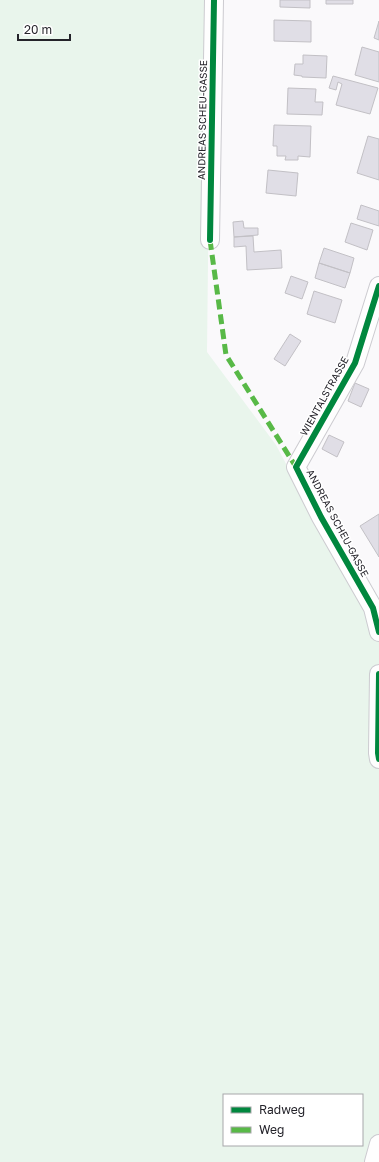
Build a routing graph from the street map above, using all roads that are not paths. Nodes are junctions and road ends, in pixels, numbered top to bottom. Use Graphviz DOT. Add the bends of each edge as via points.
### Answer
graph roads {
  1 [pos="214,0"];
  2 [pos="210,240"];
  3 [pos="379,286"];
  4 [pos="296,467"];
  5 [pos="379,632"];
  6 [pos="379,674"];
  7 [pos="379,759"];
  8 [pos="379,1144"];
  9 [pos="374,1162"];
  1 -- 2 [label="street, ANDREAS SCHEU-GASSE"];
  3 -- 4 [label="street, WIENTALSTRASSE" via="355,363"];
  4 -- 5 [label="street, ANDREAS SCHEU-GASSE" via="321,517 373,608"];
  6 -- 7 [label="street"];
  8 -- 9 [label="street"];
}
